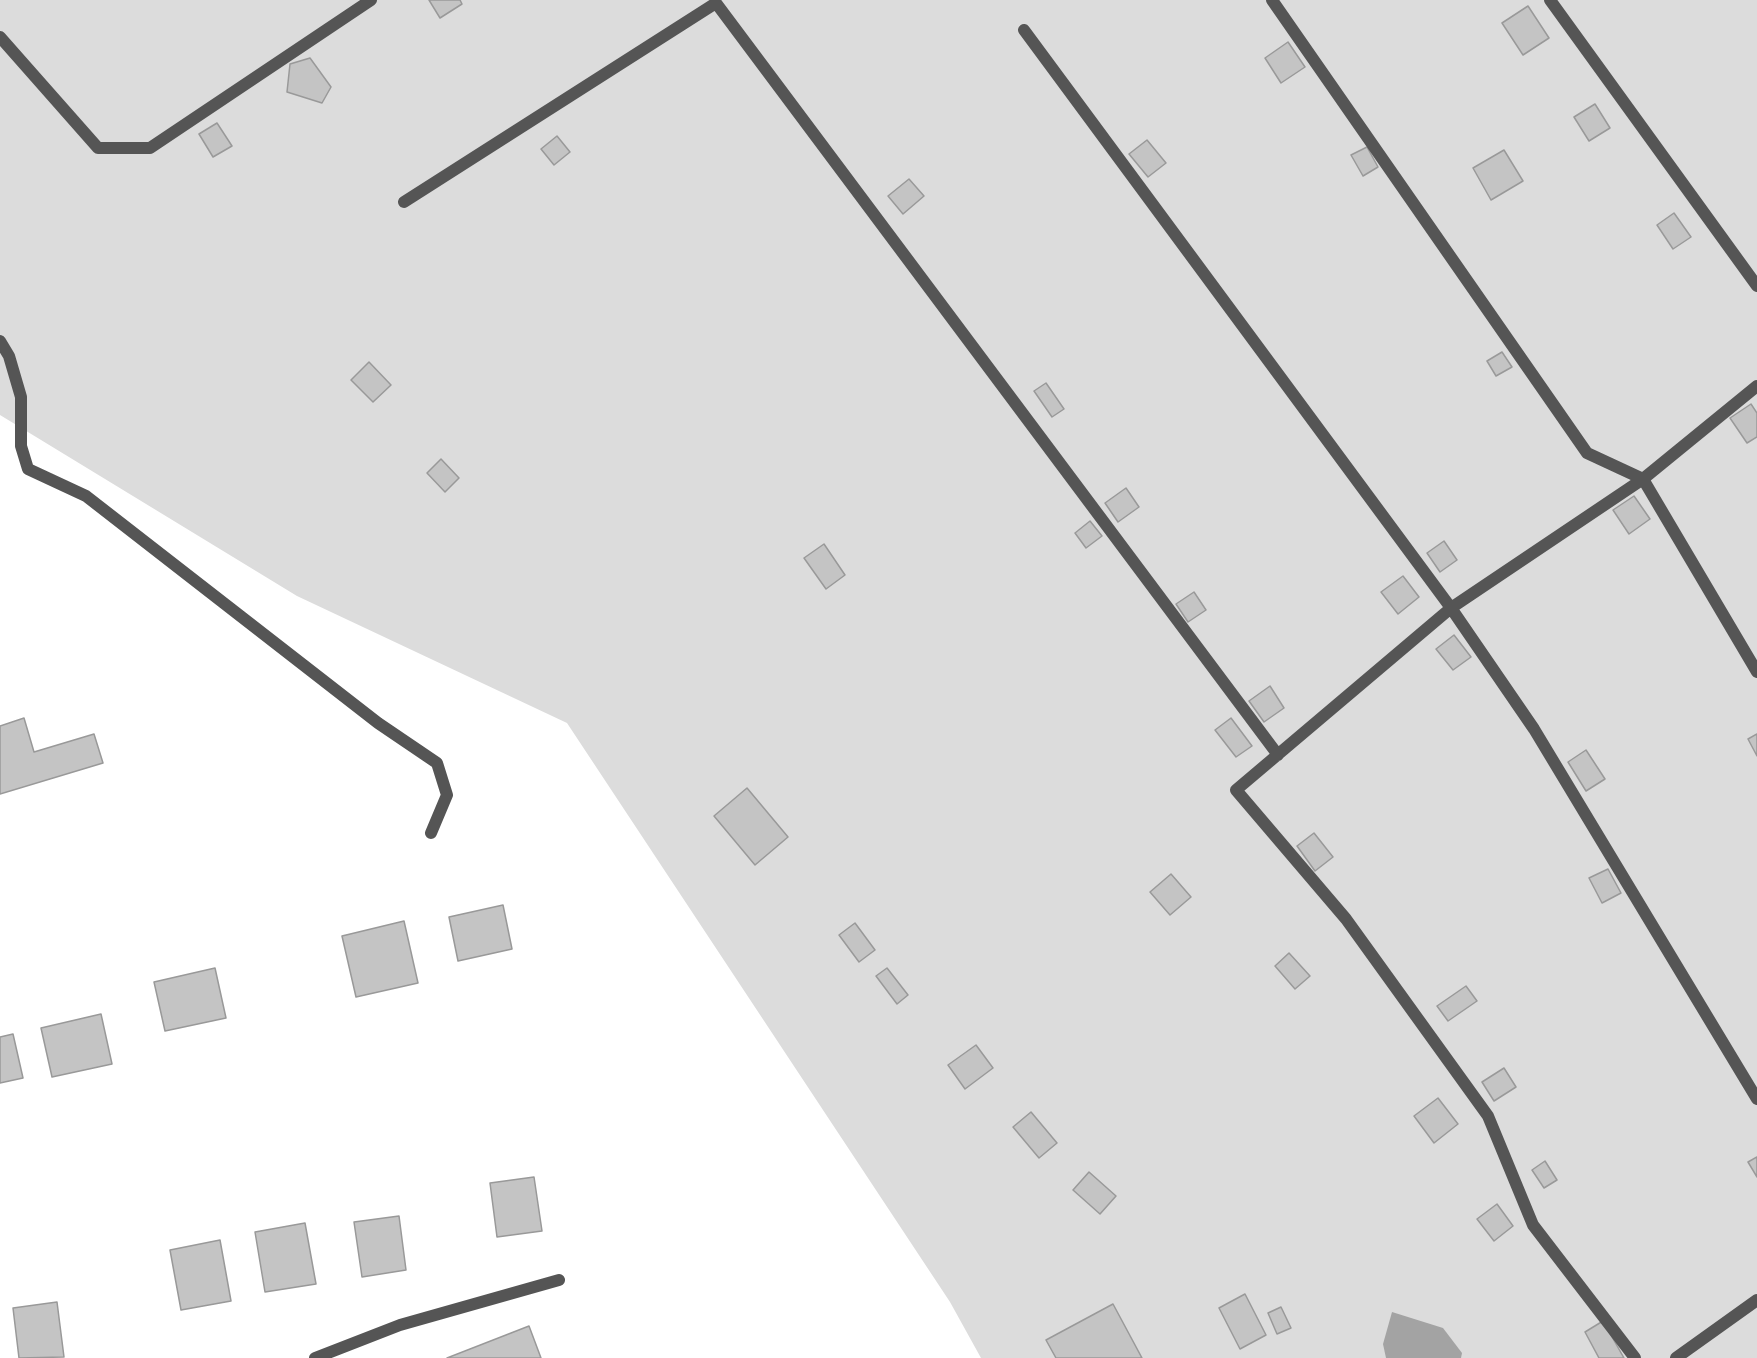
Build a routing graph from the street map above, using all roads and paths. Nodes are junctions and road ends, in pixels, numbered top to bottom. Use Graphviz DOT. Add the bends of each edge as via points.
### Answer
graph roads {
  1 [pos="371,0"];
  2 [pos="1272,0"];
  3 [pos="1550,0"];
  4 [pos="1024,30"];
  5 [pos="0,37"];
  6 [pos="404,202"];
  7 [pos="1757,286"];
  8 [pos="0,341"];
  9 [pos="1757,386"];
  10 [pos="1643,479"];
  11 [pos="1450,608"];
  12 [pos="1757,672"];
  13 [pos="1278,755"];
  14 [pos="431,832"];
  15 [pos="1757,1099"];
  16 [pos="559,1280"];
  17 [pos="1757,1300"];
  18 [pos="315,1358"];
  19 [pos="1635,1358"];
  20 [pos="1676,1358"];
  1 -- 5 [label="lane" via="150,148 98,148"];
  2 -- 10 [label="lane" via="1587,453"];
  3 -- 7 [label="lane"];
  4 -- 11 [label="lane"];
  6 -- 13 [label="lane" via="716,3"];
  8 -- 14 [label="lane" via="21,397 21,446 28,469 86,496 378,723 437,763 447,795"];
  9 -- 10 [label="lane"];
  10 -- 11 [label="lane"];
  10 -- 12 [label="lane"];
  11 -- 13 [label="lane"];
  11 -- 15 [label="lane" via="1534,729"];
  13 -- 19 [label="lane" via="1236,790 1346,919 1488,1116 1533,1225"];
  16 -- 18 [label="lane" via="399,1326"];
  17 -- 20 [label="lane"];
}
